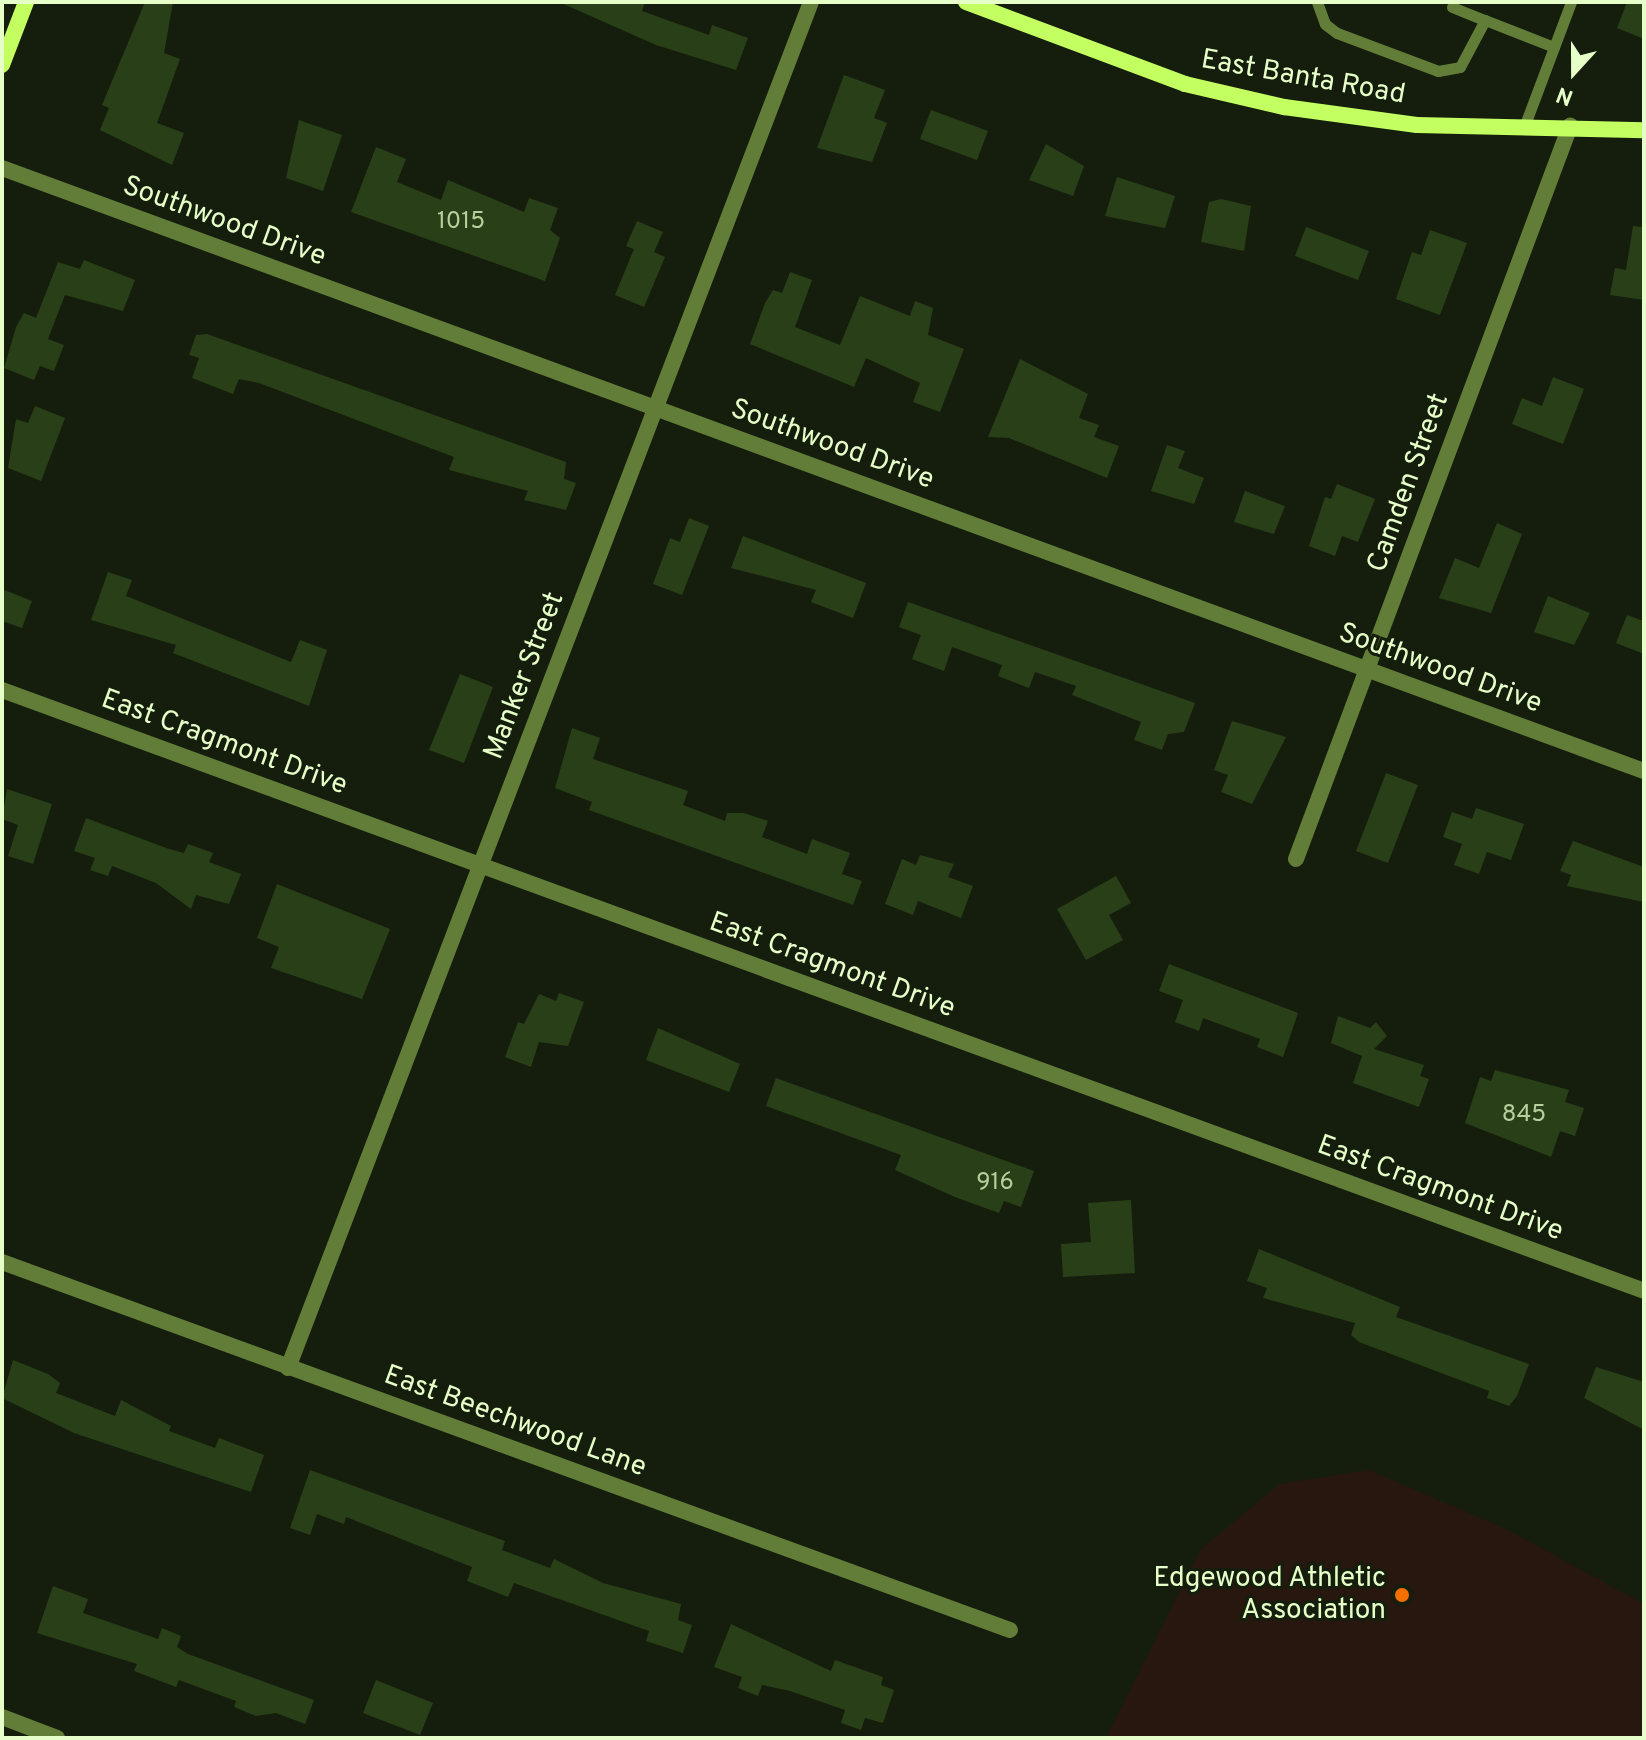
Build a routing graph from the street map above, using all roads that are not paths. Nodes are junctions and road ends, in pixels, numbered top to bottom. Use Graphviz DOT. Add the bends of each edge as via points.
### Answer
graph roads {
  1 [pos="26,2"];
  2 [pos="811,2"];
  3 [pos="966,2"];
  4 [pos="1317,2"];
  5 [pos="1438,2"];
  6 [pos="1571,2"];
  7 [pos="1452,5"];
  8 [pos="1485,20"];
  9 [pos="1554,47"];
  10 [pos="2,65"];
  11 [pos="1570,126"];
  12 [pos="1524,127"];
  13 [pos="1644,130"];
  14 [pos="2,168"];
  15 [pos="656,408"];
  16 [pos="1368,670"];
  17 [pos="2,690"];
  18 [pos="1644,771"];
  19 [pos="1296,859"];
  20 [pos="481,864"];
  21 [pos="2,1262"];
  22 [pos="1644,1291"];
  23 [pos="288,1368"];
  24 [pos="1010,1630"];
  25 [pos="2,1717"];
  26 [pos="57,1738"];
  1 -- 10 [label="street"];
  2 -- 15 [label="street, Manker Street"];
  3 -- 12 [label="street, East Banta Road" via="1229,95 1372,121"];
  4 -- 8 [label="lane" via="1325,24 1337,33 1438,71 1460,67"];
  5 -- 7 [label="lane"];
  6 -- 9 [label="lane"];
  7 -- 8 [label="lane"];
  8 -- 9 [label="lane"];
  9 -- 12 [label="lane"];
  11 -- 12 [label="street, East Banta Road"];
  11 -- 13 [label="street, East Banta Road"];
  11 -- 16 [label="street, Camden Street"];
  14 -- 15 [label="street, Southwood Drive"];
  15 -- 16 [label="street, Southwood Drive"];
  15 -- 20 [label="street, Manker Street"];
  16 -- 18 [label="street, Southwood Drive"];
  16 -- 19 [label="street, Camden Street"];
  17 -- 20 [label="street, East Cragmont Drive"];
  20 -- 22 [label="street, East Cragmont Drive"];
  20 -- 23 [label="street, Manker Street"];
  21 -- 23 [label="street, East Beechwood Lane"];
  23 -- 24 [label="street, East Beechwood Lane"];
  25 -- 26 [label="street"];
}
